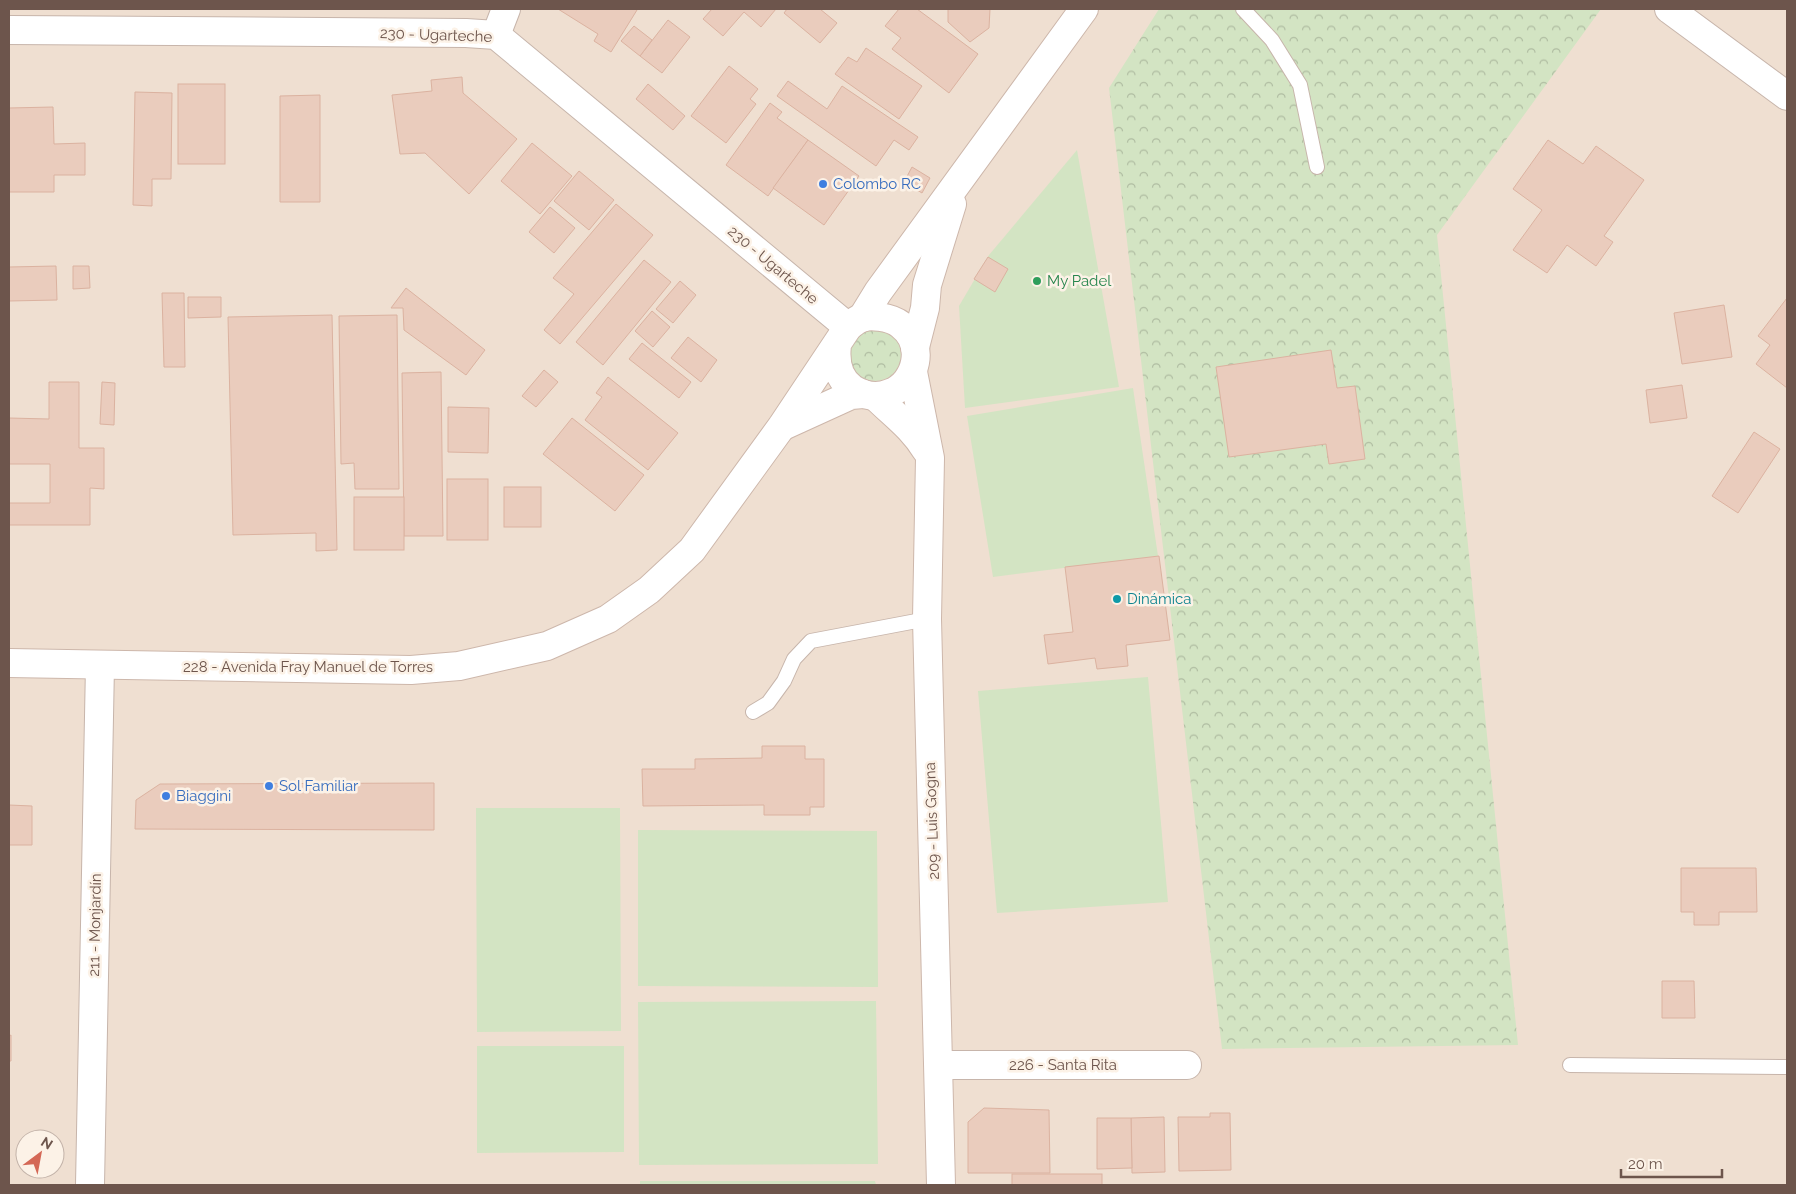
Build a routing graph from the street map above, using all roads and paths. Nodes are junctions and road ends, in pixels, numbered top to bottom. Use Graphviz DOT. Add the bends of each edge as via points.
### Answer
graph roads {
  1 [pos="506,9"];
  2 [pos="1243,9"];
  3 [pos="1669,9"];
  4 [pos="1075,12"];
  5 [pos="9,30"];
  6 [pos="496,35"];
  7 [pos="1787,96"];
  8 [pos="1317,166"];
  9 [pos="959,182"];
  10 [pos="849,330"];
  11 [pos="914,360"];
  12 [pos="869,395"];
  13 [pos="782,426"];
  14 [pos="930,458"];
  15 [pos="927,619"];
  16 [pos="9,662"];
  17 [pos="100,665"];
  18 [pos="753,712"];
  19 [pos="1570,1064"];
  20 [pos="939,1065"];
  21 [pos="1187,1065"];
  22 [pos="1787,1067"];
  23 [pos="90,1185"];
  24 [pos="941,1185"];
  1 -- 6 [label="street"];
  2 -- 8 [label="lane" via="1272,40 1300,86"];
  3 -- 7 [label="street"];
  4 -- 9 [label="street, 228 - Avenida Fray Manuel de Torres"];
  5 -- 6 [label="street, 230 - Ugarteche"];
  6 -- 10 [label="street, 230 - Ugarteche"];
  9 -- 10 [label="street, 228 - Avenida Fray Manuel de Torres"];
  9 -- 11 [label="street, 228 - Avenida Fray Manuel de Torres" via="927,285"];
  10 -- 11 [label="street" via="882,318 889,319 910,335"];
  10 -- 12 [label="street" via="836,357 838,369 852,389"];
  10 -- 13 [label="street, 228 - Avenida Fray Manuel de Torres"];
  11 -- 12 [label="street" via="907,382 898,390 887,395"];
  11 -- 14 [label="street, 209 - Luis Gogna"];
  12 -- 13 [label="street, 228 - Avenida Fray Manuel de Torres" via="851,395"];
  12 -- 14 [label="street" via="909,426"];
  13 -- 17 [label="street, 228 - Avenida Fray Manuel de Torres" via="685,557 649,590 608,618 547,646 459,666 411,670"];
  14 -- 15 [label="street, 209 - Luis Gogna"];
  15 -- 18 [label="lane" via="811,641 794,659 784,681 768,703"];
  15 -- 20 [label="street, 209 - Luis Gogna"];
  16 -- 17 [label="street, 228 - Avenida Fray Manuel de Torres"];
  17 -- 23 [label="street, 211 - Monjardín"];
  19 -- 22 [label="lane"];
  20 -- 21 [label="street, 226 - Santa Rita"];
  20 -- 24 [label="street, 209 - Luis Gogna"];
}
